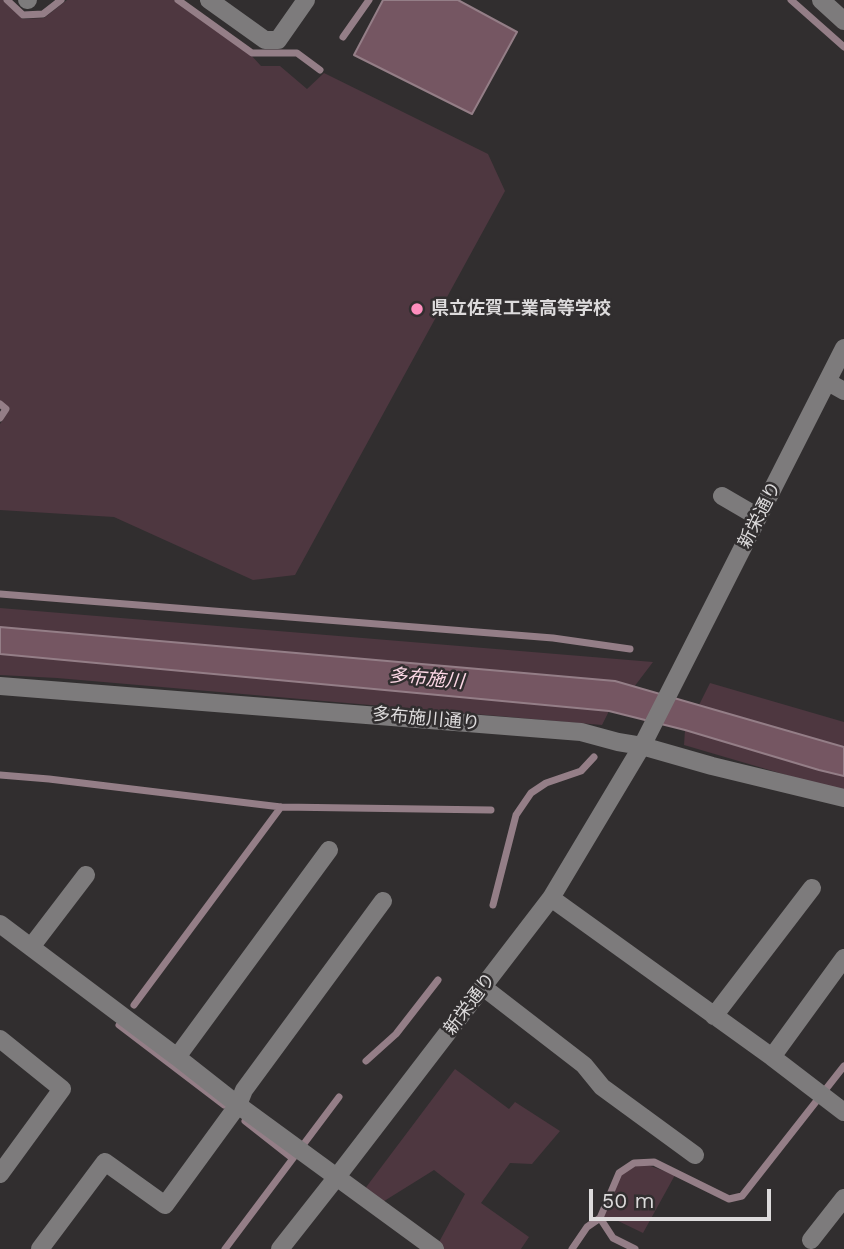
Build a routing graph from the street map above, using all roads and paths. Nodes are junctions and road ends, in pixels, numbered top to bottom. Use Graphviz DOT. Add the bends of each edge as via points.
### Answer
graph roads {
  1 [pos="209,0"];
  2 [pos="306,0"];
  3 [pos="821,0"];
  4 [pos="844,21"];
  5 [pos="844,348"];
  6 [pos="828,382"];
  7 [pos="844,391"];
  8 [pos="722,496"];
  9 [pos="758,517"];
  10 [pos="0,686"];
  11 [pos="642,746"];
  12 [pos="844,798"];
  13 [pos="329,850"];
  14 [pos="86,875"];
  15 [pos="812,888"];
  16 [pos="551,898"];
  17 [pos="383,901"];
  18 [pos="0,924"];
  19 [pos="31,947"];
  20 [pos="844,958"];
  21 [pos="483,987"];
  22 [pos="714,1016"];
  23 [pos="0,1039"];
  24 [pos="177,1057"];
  25 [pos="772,1057"];
  26 [pos="238,1105"];
  27 [pos="844,1112"];
  28 [pos="695,1155"];
  29 [pos="0,1174"];
  30 [pos="336,1178"];
  31 [pos="844,1198"];
  32 [pos="811,1240"];
  33 [pos="40,1249"];
  34 [pos="280,1249"];
  35 [pos="435,1249"];
  1 -- 2 [label="street" via="265,40 278,40"];
  3 -- 4 [label="street"];
  5 -- 6 [label="street, 新栄通り"];
  6 -- 7 [label="street"];
  6 -- 9 [label="street, 新栄通り"];
  8 -- 9 [label="street"];
  9 -- 11 [label="street, 新栄通り"];
  10 -- 11 [label="street, 多布施川通り" via="581,732"];
  11 -- 12 [label="street, 多布施川通り"];
  11 -- 16 [label="street, 新栄通り"];
  13 -- 24 [label="street"];
  14 -- 19 [label="street"];
  15 -- 22 [label="street"];
  16 -- 21 [label="street, 新栄通り"];
  16 -- 22 [label="street"];
  17 -- 26 [label="street" via="244,1090"];
  18 -- 19 [label="street"];
  19 -- 24 [label="street"];
  20 -- 25 [label="street"];
  21 -- 28 [label="street" via="584,1065 602,1087"];
  21 -- 30 [label="street, 新栄通り"];
  22 -- 25 [label="street"];
  23 -- 29 [label="street" via="62,1089"];
  24 -- 26 [label="street"];
  25 -- 27 [label="street"];
  26 -- 30 [label="street"];
  26 -- 33 [label="street" via="165,1205 105,1162"];
  30 -- 34 [label="street, 新栄通り"];
  30 -- 35 [label="street"];
  31 -- 32 [label="street"];
}
